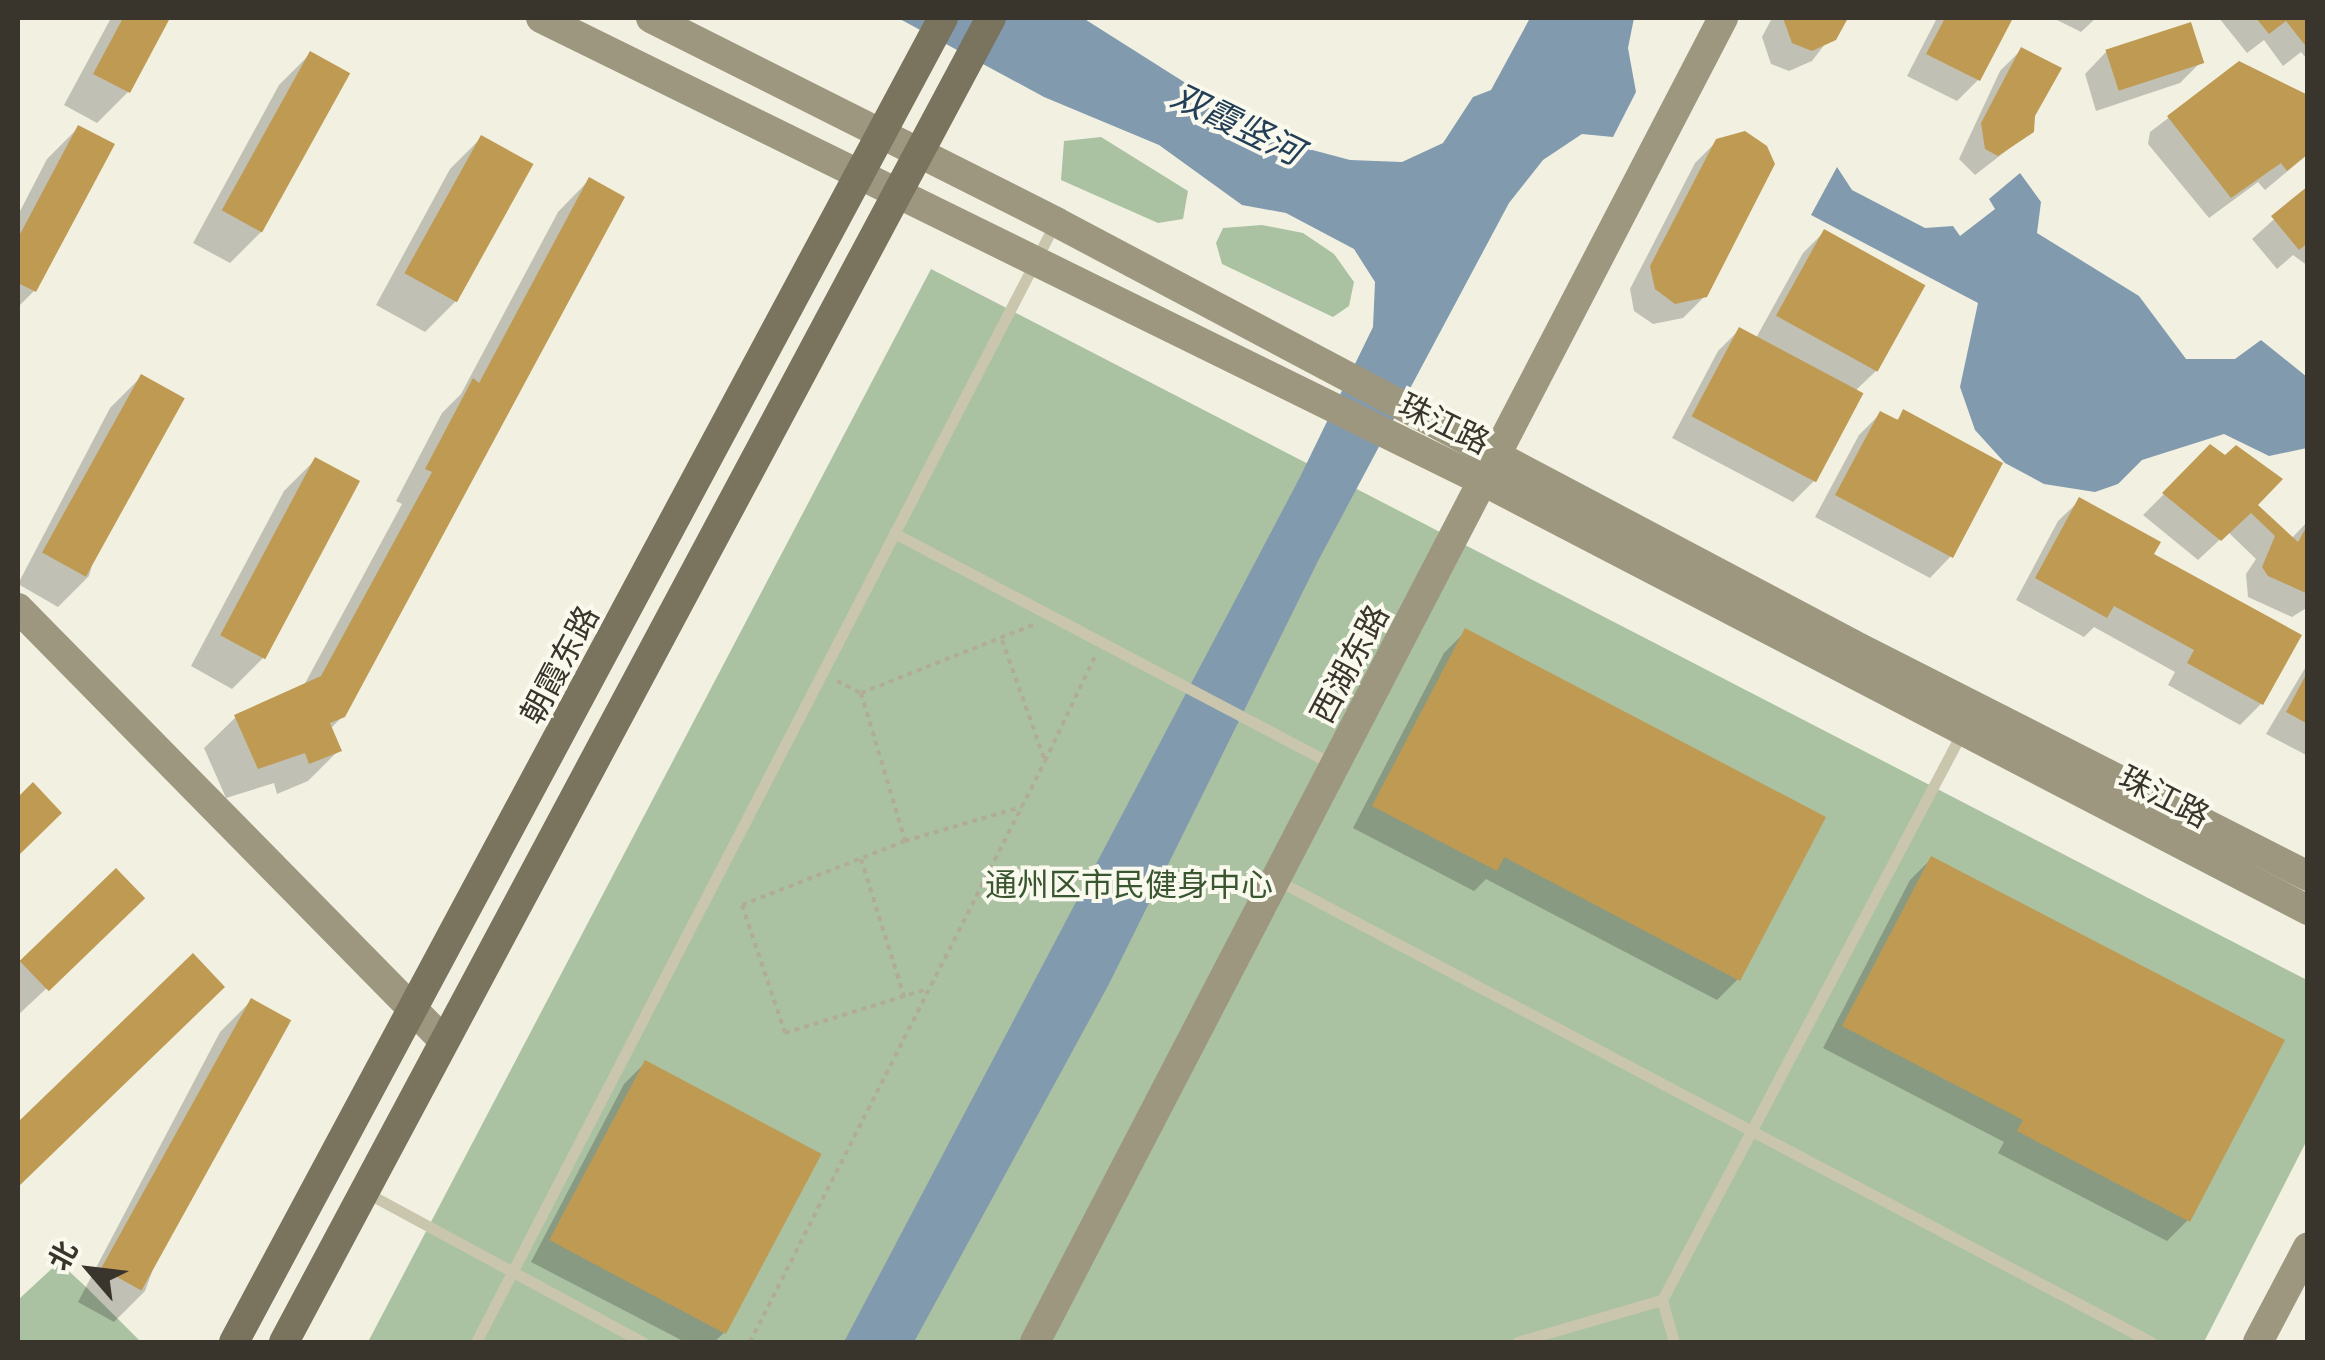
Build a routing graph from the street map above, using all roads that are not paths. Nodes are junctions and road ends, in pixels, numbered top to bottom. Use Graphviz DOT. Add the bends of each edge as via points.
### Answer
graph roads {
  1 [pos="541,18"];
  2 [pos="651,18"];
  3 [pos="943,18"];
  4 [pos="991,18"];
  5 [pos="1724,18"];
  6 [pos="880,136"];
  7 [pos="918,154"];
  8 [pos="861,180"];
  9 [pos="896,197"];
  10 [pos="1056,222"];
  11 [pos="1492,470"];
  12 [pos="894,533"];
  13 [pos="18,608"];
  14 [pos="1962,732"];
  15 [pos="1336,766"];
  16 [pos="2308,876"];
  17 [pos="1277,880"];
  18 [pos="2308,910"];
  19 [pos="413,1011"];
  20 [pos="442,1039"];
  21 [pos="1750,1129"];
  22 [pos="363,1191"];
  23 [pos="2308,1247"];
  24 [pos="513,1272"];
  25 [pos="1662,1300"];
  26 [pos="234,1342"];
  27 [pos="284,1342"];
  28 [pos="476,1342"];
  29 [pos="643,1342"];
  30 [pos="1035,1342"];
  31 [pos="1516,1342"];
  32 [pos="1674,1342"];
  33 [pos="2151,1342"];
  34 [pos="2258,1342"];
  1 -- 8 [label="street, 珠江路"];
  2 -- 6 [label="street, 珠江路"];
  3 -- 6 [label="main road, 朝霞东路"];
  4 -- 7 [label="main road"];
  5 -- 11 [label="street, 西湖东路"];
  6 -- 7 [label="street, 珠江路"];
  6 -- 8 [label="main road, 朝霞东路"];
  7 -- 9 [label="main road"];
  7 -- 10 [label="street, 珠江路"];
  8 -- 9 [label="street, 珠江路"];
  8 -- 19 [label="main road, 朝霞东路"];
  9 -- 11 [label="street, 珠江路" via="1400,442"];
  9 -- 20 [label="main road"];
  10 -- 11 [label="street, 珠江路" via="1412,412"];
  10 -- 12 [label="lane"];
  11 -- 14 [label="street, 珠江路"];
  11 -- 15 [label="street, 西湖东路"];
  11 -- 16 [label="street, 珠江路"];
  12 -- 15 [label="lane"];
  12 -- 24 [label="lane"];
  13 -- 19 [label="street"];
  14 -- 18 [label="street, 珠江路"];
  14 -- 21 [label="lane"];
  15 -- 17 [label="street, 西湖东路"];
  17 -- 21 [label="lane"];
  17 -- 30 [label="street, 西湖东路"];
  19 -- 20 [label="street"];
  19 -- 26 [label="main road, 朝霞东路"];
  20 -- 22 [label="main road"];
  21 -- 25 [label="lane"];
  21 -- 33 [label="lane"];
  22 -- 24 [label="lane"];
  22 -- 27 [label="main road"];
  23 -- 34 [label="street"];
  24 -- 28 [label="lane"];
  24 -- 29 [label="lane"];
  25 -- 31 [label="lane"];
  25 -- 32 [label="lane"];
}
